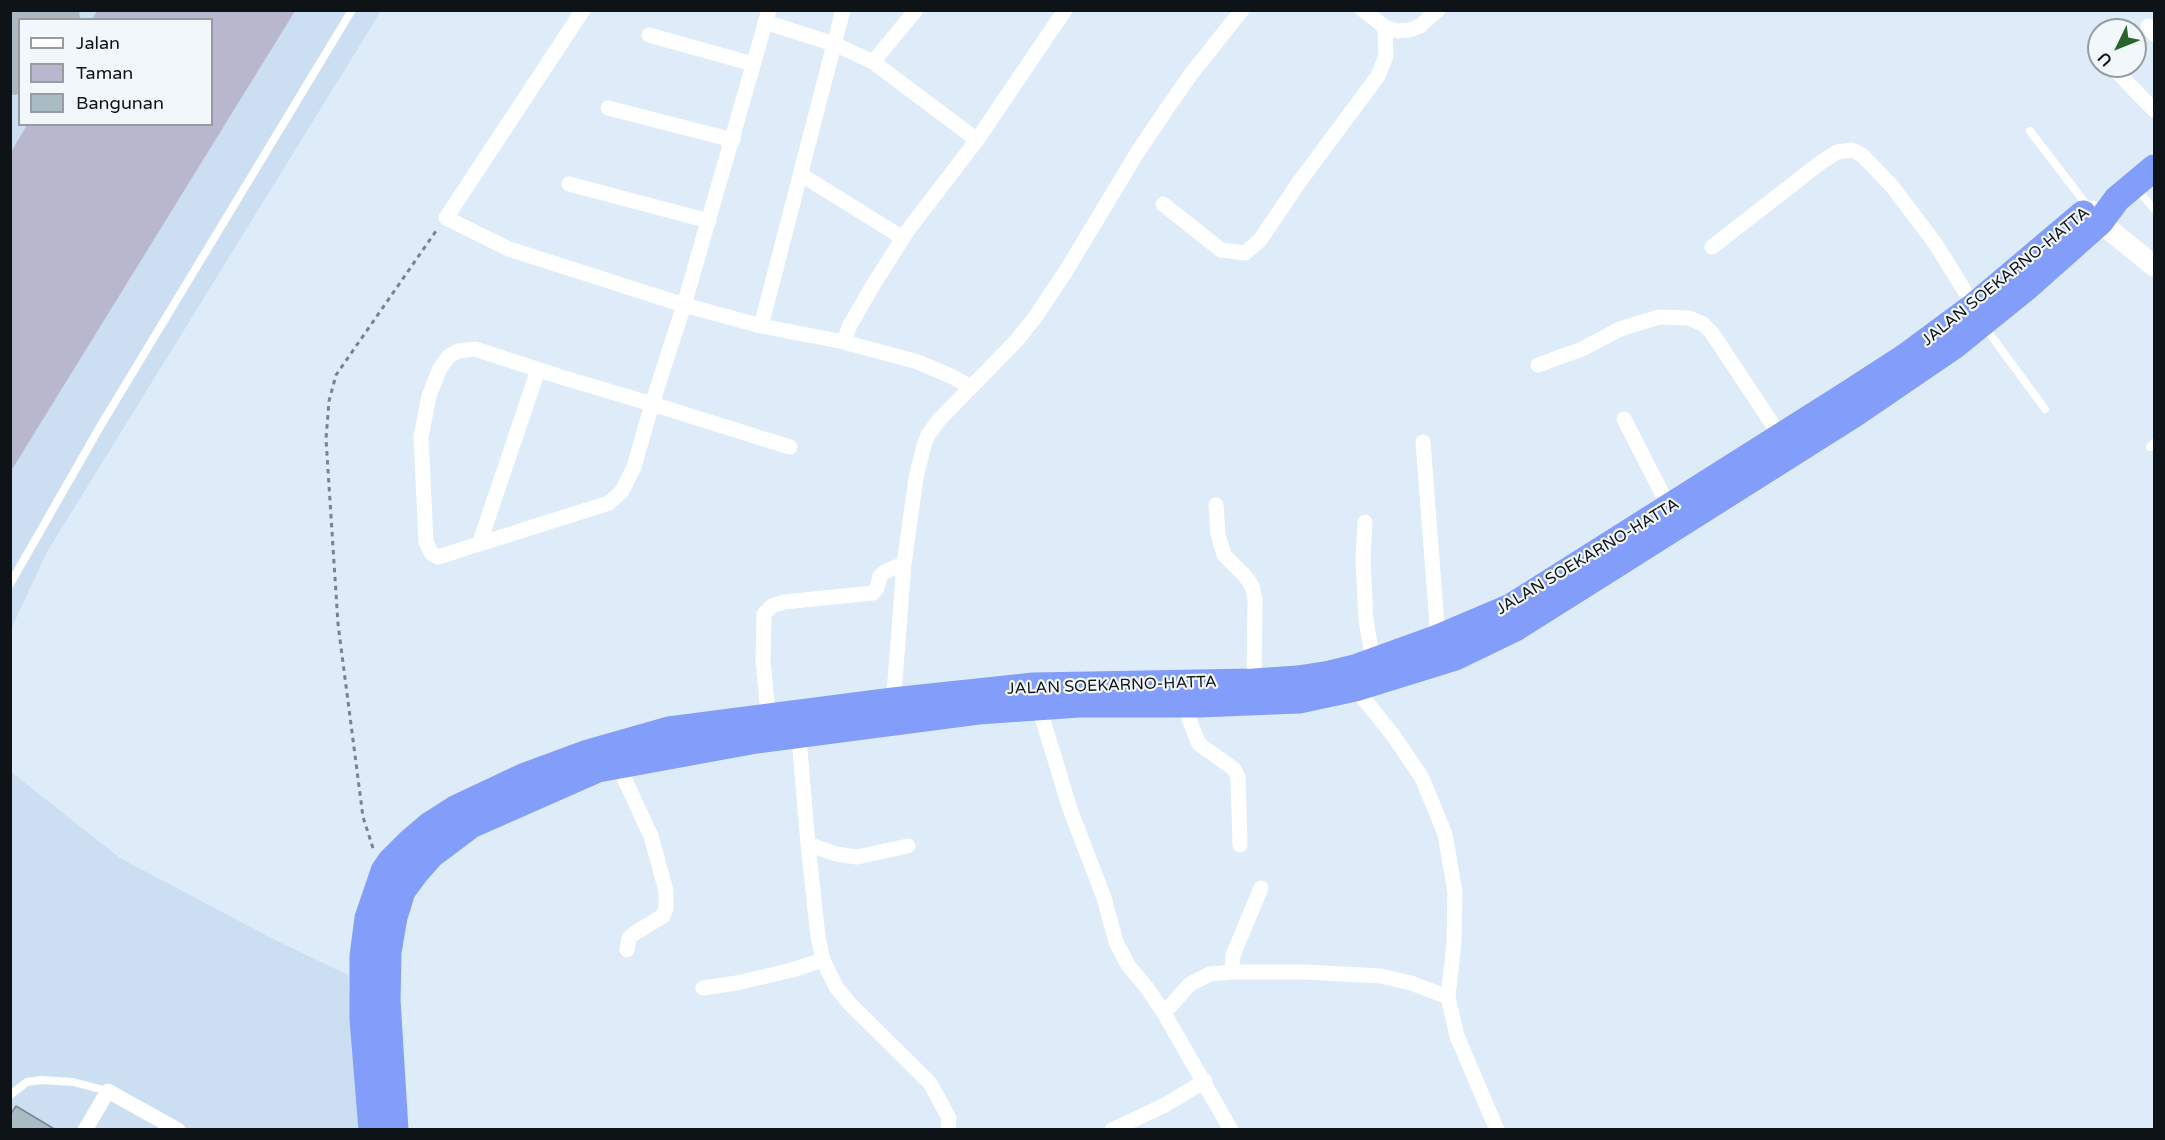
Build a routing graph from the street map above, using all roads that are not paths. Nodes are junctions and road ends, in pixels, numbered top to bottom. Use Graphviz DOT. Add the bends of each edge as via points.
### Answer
graph roads {
  1 [pos="352,10"];
  2 [pos="583,10"];
  3 [pos="843,10"];
  4 [pos="916,10"];
  5 [pos="1065,10"];
  6 [pos="1242,10"];
  7 [pos="1363,10"];
  8 [pos="1438,10"];
  9 [pos="767,16"];
  10 [pos="1385,27"];
  11 [pos="649,35"];
  12 [pos="834,44"];
  13 [pos="873,62"];
  14 [pos="753,64"];
  15 [pos="2123,78"];
  16 [pos="608,108"];
  17 [pos="2154,110"];
  18 [pos="2030,131"];
  19 [pos="733,140"];
  20 [pos="977,140"];
  21 [pos="2154,168"];
  22 [pos="801,174"];
  23 [pos="569,184"];
  24 [pos="2125,192"];
  25 [pos="1163,204"];
  26 [pos="2154,209"];
  27 [pos="2095,215"];
  28 [pos="709,222"];
  29 [pos="903,238"];
  30 [pos="1712,247"];
  31 [pos="2154,266"];
  32 [pos="684,305"];
  33 [pos="1978,315"];
  34 [pos="761,326"];
  35 [pos="844,342"];
  36 [pos="1538,365"];
  37 [pos="538,370"];
  38 [pos="971,387"];
  39 [pos="652,404"];
  40 [pos="1849,405"];
  41 [pos="2045,409"];
  42 [pos="1624,419"];
  43 [pos="1780,437"];
  44 [pos="1423,442"];
  45 [pos="790,447"];
  46 [pos="1216,505"];
  47 [pos="1670,507"];
  48 [pos="1365,522"];
  49 [pos="480,543"];
  50 [pos="904,564"];
  51 [pos="10,584"];
  52 [pos="1438,638"];
  53 [pos="1373,661"];
  54 [pos="1254,682"];
  55 [pos="1355,688"];
  56 [pos="1189,704"];
  57 [pos="1040,707"];
  58 [pos="892,711"];
  59 [pos="798,724"];
  60 [pos="769,728"];
  61 [pos="618,765"];
  62 [pos="808,844"];
  63 [pos="1240,845"];
  64 [pos="909,846"];
  65 [pos="1262,888"];
  66 [pos="627,950"];
  67 [pos="823,960"];
  68 [pos="1232,972"];
  69 [pos="703,987"];
  70 [pos="1448,996"];
  71 [pos="1164,1013"];
  72 [pos="1205,1082"];
  73 [pos="108,1091"];
  74 [pos="10,1095"];
  75 [pos="85,1130"];
  76 [pos="178,1130"];
  77 [pos="372,1130"];
  78 [pos="395,1130"];
  79 [pos="948,1130"];
  80 [pos="1112,1130"];
  81 [pos="1231,1130"];
  82 [pos="1497,1130"];
  1 -- 51 [label="lane" via="101,425"];
  2 -- 32 [label="street" via="446,218 509,249"];
  3 -- 12 [label="street"];
  4 -- 13 [label="street"];
  5 -- 20 [label="street"];
  6 -- 38 [label="street" via="1191,74 1137,153 1036,316"];
  7 -- 10 [label="street"];
  8 -- 10 [label="street" via="1410,30 1397,32"];
  9 -- 12 [label="street"];
  9 -- 14 [label="street"];
  10 -- 25 [label="street" via="1386,56 1378,76 1260,240 1245,253 1221,250"];
  11 -- 14 [label="street"];
  12 -- 13 [label="street"];
  12 -- 22 [label="street"];
  13 -- 20 [label="street"];
  14 -- 19 [label="street"];
  15 -- 17 [label="street"];
  16 -- 19 [label="street"];
  18 -- 27 [label="lane"];
  19 -- 28 [label="street"];
  20 -- 29 [label="street"];
  21 -- 24 [label="highway, JALAN SOEKARNO-HATTA"];
  22 -- 29 [label="street"];
  22 -- 34 [label="street"];
  23 -- 28 [label="street"];
  24 -- 26 [label="lane"];
  24 -- 27 [label="highway, JALAN SOEKARNO-HATTA"];
  27 -- 31 [label="street"];
  27 -- 33 [label="highway, JALAN SOEKARNO-HATTA"];
  28 -- 32 [label="street"];
  29 -- 35 [label="street" via="854,318"];
  30 -- 33 [label="street" via="1820,163 1837,152 1852,150 1891,185 1935,243"];
  32 -- 34 [label="street"];
  32 -- 39 [label="street"];
  33 -- 40 [label="highway, JALAN SOEKARNO-HATTA" via="1905,357"];
  33 -- 41 [label="lane"];
  34 -- 35 [label="street"];
  35 -- 38 [label="street" via="918,362"];
  36 -- 43 [label="street" via="1620,329 1659,317 1689,318 1712,333"];
  37 -- 39 [label="street"];
  37 -- 49 [label="street"];
  37 -- 49 [label="street" via="475,349 458,351 448,356 440,368 429,396 421,437 426,542 438,557"];
  38 -- 50 [label="street" via="939,420 924,445"];
  39 -- 45 [label="street"];
  39 -- 49 [label="street" via="634,467 622,491 609,503"];
  40 -- 43 [label="highway, JALAN SOEKARNO-HATTA"];
  40 -- 55 [label="highway" via="1515,628 1455,657"];
  42 -- 47 [label="street"];
  43 -- 47 [label="highway, JALAN SOEKARNO-HATTA"];
  44 -- 52 [label="street"];
  46 -- 54 [label="street" via="1224,555 1245,576 1255,599"];
  47 -- 52 [label="highway, JALAN SOEKARNO-HATTA" via="1511,607"];
  48 -- 53 [label="street" via="1366,620"];
  50 -- 58 [label="street"];
  50 -- 60 [label="street" via="880,576 873,593 784,602 764,614 763,661"];
  52 -- 53 [label="highway, JALAN SOEKARNO-HATTA"];
  53 -- 54 [label="highway, JALAN SOEKARNO-HATTA" via="1330,674"];
  54 -- 58 [label="highway, JALAN SOEKARNO-HATTA" via="1035,686"];
  55 -- 56 [label="highway" via="1299,700"];
  55 -- 70 [label="street" via="1422,778 1444,834 1455,892"];
  56 -- 57 [label="highway"];
  56 -- 63 [label="street" via="1189,719 1199,744 1234,769 1238,777"];
  57 -- 58 [label="highway"];
  57 -- 71 [label="street" via="1116,942"];
  58 -- 59 [label="highway, JALAN SOEKARNO-HATTA"];
  59 -- 60 [label="highway, JALAN SOEKARNO-HATTA"];
  59 -- 62 [label="street"];
  60 -- 61 [label="highway"];
  60 -- 77 [label="highway" via="669,730 588,753 523,777 455,809 410,842 384,872 368,918 363,956 363,1019"];
  61 -- 66 [label="street" via="651,836 666,891 663,916 629,939"];
  61 -- 78 [label="highway" via="598,769 471,825 431,855 402,891 388,962"];
  62 -- 64 [label="street" via="836,855 857,857"];
  62 -- 67 [label="street"];
  65 -- 68 [label="street" via="1238,938"];
  67 -- 69 [label="street" via="737,983"];
  67 -- 79 [label="street" via="836,987 850,1004 930,1083 949,1118"];
  68 -- 70 [label="street" via="1381,976"];
  68 -- 71 [label="street" via="1210,974 1190,984"];
  70 -- 82 [label="street" via="1457,1036"];
  71 -- 72 [label="street"];
  72 -- 80 [label="street"];
  72 -- 81 [label="street"];
  73 -- 74 [label="lane" via="73,1082 41,1080 27,1082"];
  73 -- 75 [label="street"];
  73 -- 76 [label="street"];
}
